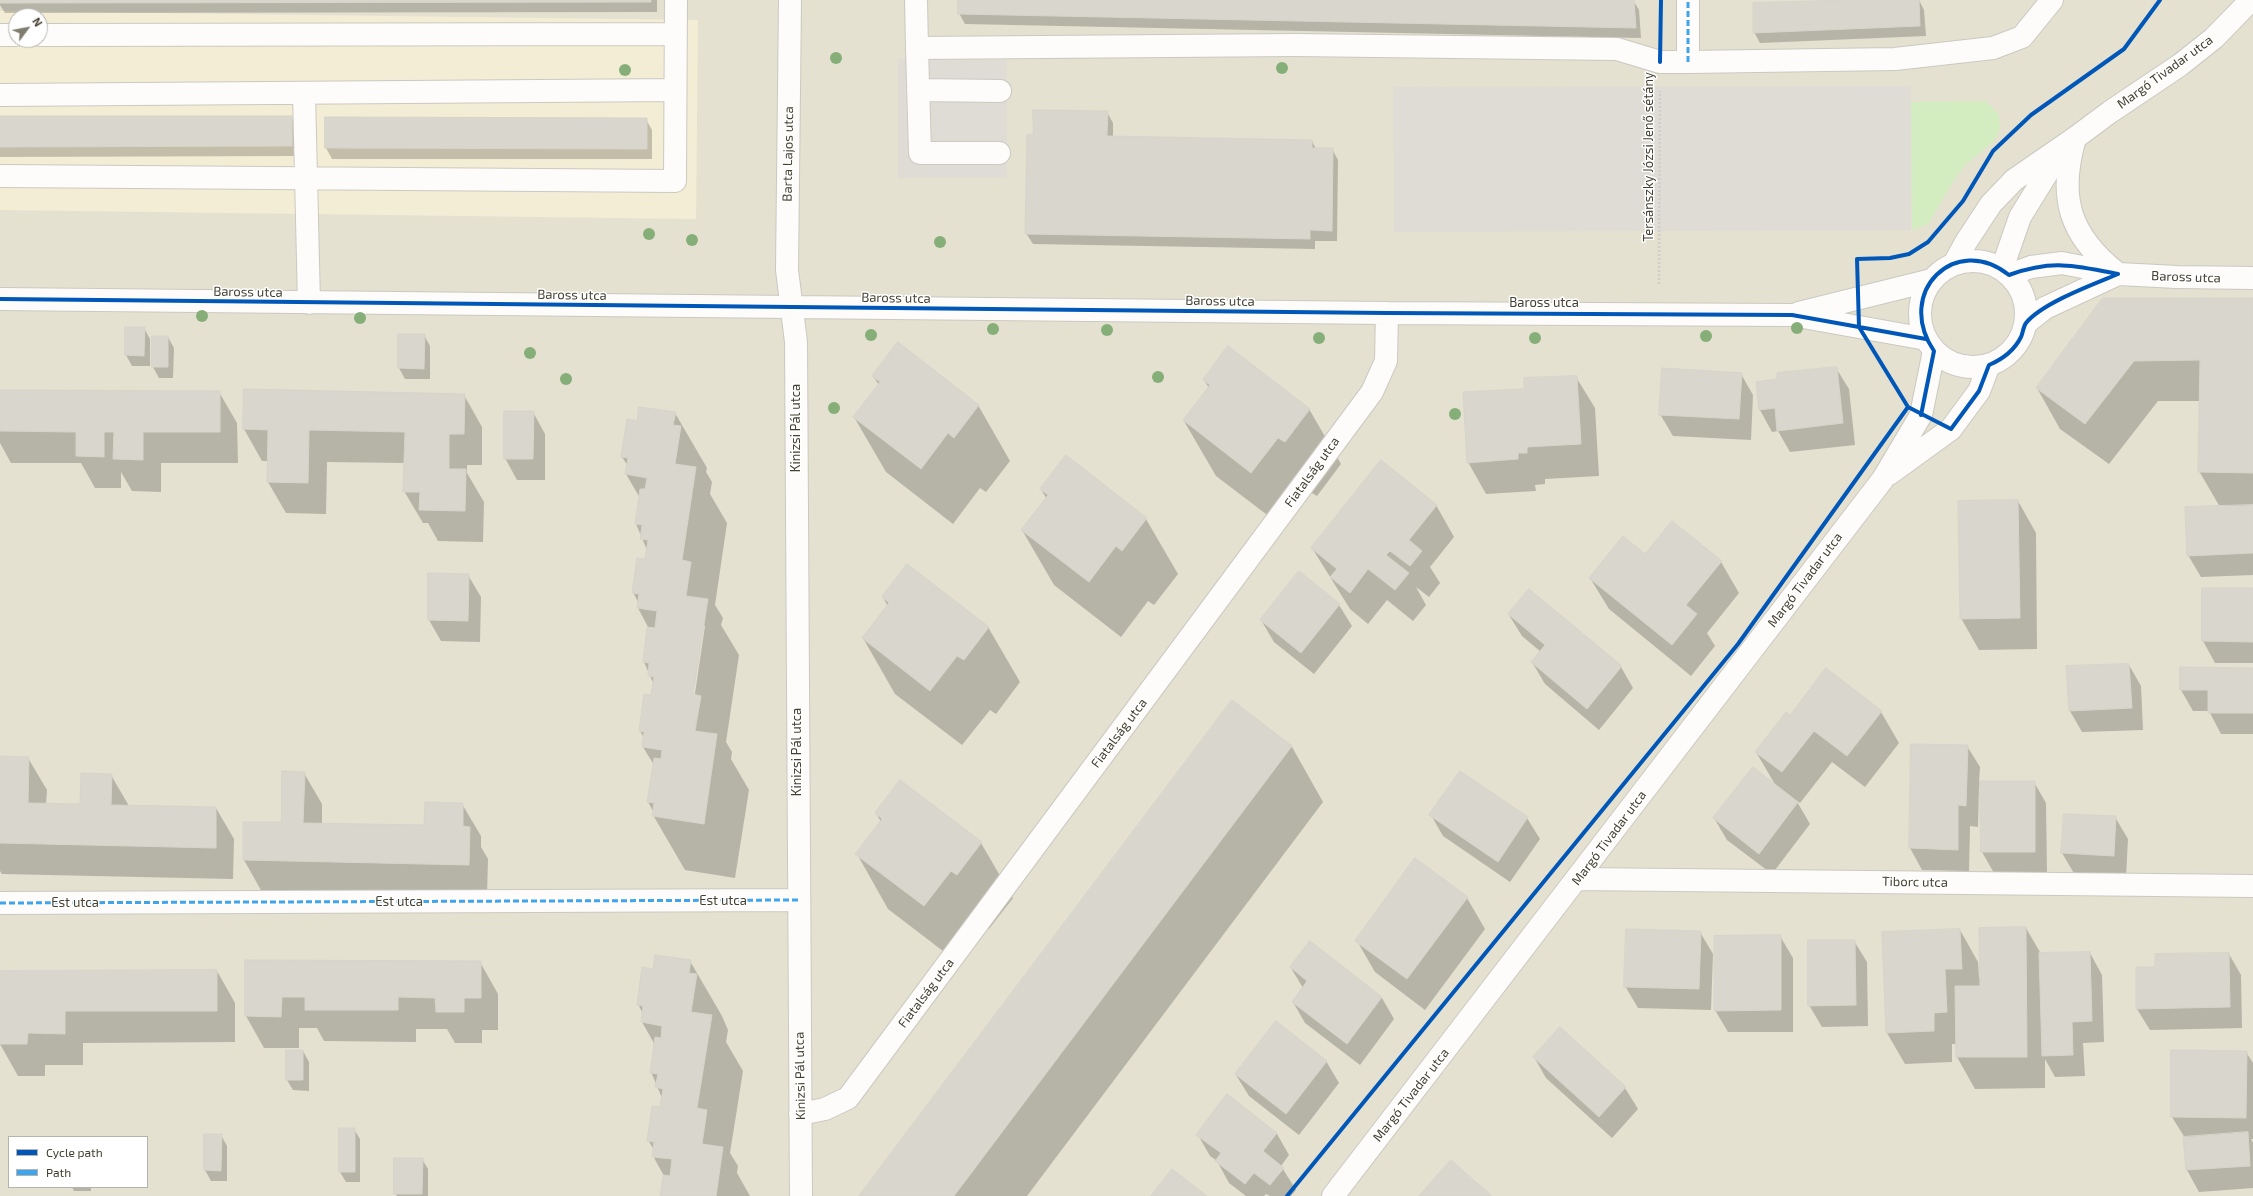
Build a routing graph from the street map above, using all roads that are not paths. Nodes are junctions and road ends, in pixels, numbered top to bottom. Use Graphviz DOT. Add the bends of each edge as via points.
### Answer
graph roads {
  1 [pos="676,0"];
  2 [pos="790,0"];
  3 [pos="916,0"];
  4 [pos="1688,0"];
  5 [pos="2052,0"];
  6 [pos="2251,0"];
  7 [pos="676,34"];
  8 [pos="48,35"];
  9 [pos="917,48"];
  10 [pos="1688,62"];
  11 [pos="675,90"];
  12 [pos="918,90"];
  13 [pos="1000,91"];
  14 [pos="304,92"];
  15 [pos="0,94"];
  16 [pos="2075,138"];
  17 [pos="999,153"];
  18 [pos="0,176"];
  19 [pos="305,178"];
  20 [pos="1954,264"];
  21 [pos="2006,272"];
  22 [pos="2118,274"];
  23 [pos="2253,278"];
  24 [pos="1932,280"];
  25 [pos="0,299"];
  26 [pos="309,303"];
  27 [pos="791,308"];
  28 [pos="1387,313"];
  29 [pos="1792,315"];
  30 [pos="2026,323"];
  31 [pos="1930,345"];
  32 [pos="1989,365"];
  33 [pos="1883,478"];
  34 [pos="1578,879"];
  35 [pos="2253,886"];
  36 [pos="798,900"];
  37 [pos="0,903"];
  38 [pos="800,1114"];
  39 [pos="801,1196"];
  40 [pos="1333,1196"];
  1 -- 7 [label="street"];
  2 -- 27 [label="street, Barta Lajos utca" via="787,270"];
  3 -- 9 [label="street"];
  4 -- 10 [label="street"];
  5 -- 10 [label="street" via="2022,37 1994,48 1895,58"];
  6 -- 16 [label="street, Margó Tivadar utca" via="2214,38 2180,65"];
  7 -- 8 [label="street"];
  7 -- 11 [label="street"];
  9 -- 10 [label="street" via="1295,44 1617,49 1660,62"];
  9 -- 12 [label="street"];
  11 -- 14 [label="street"];
  11 -- 19 [label="street" via="675,181"];
  12 -- 13 [label="street"];
  12 -- 17 [label="street" via="920,153"];
  14 -- 15 [label="street"];
  14 -- 19 [label="street"];
  16 -- 20 [label="street, Margó Tivadar utca" via="2014,180 1991,204"];
  16 -- 21 [label="street, Margó Tivadar utca" via="2049,170 2020,217"];
  16 -- 22 [label="street" via="2068,163 2066,186 2069,206 2082,238 2098,258"];
  18 -- 19 [label="street"];
  19 -- 26 [label="street"];
  20 -- 21 [label="street" via="1971,260 1988,262"];
  20 -- 24 [label="street" via="1942,270"];
  21 -- 22 [label="street, Baross utca" via="2062,264"];
  21 -- 30 [label="street" via="2024,297"];
  22 -- 23 [label="street, Baross utca"];
  22 -- 30 [label="street, Baross utca" via="2045,308"];
  24 -- 29 [label="street, Baross utca"];
  24 -- 31 [label="street" via="1924,293 1920,308 1920,324"];
  25 -- 26 [label="street, Baross utca"];
  26 -- 27 [label="street, Baross utca"];
  27 -- 28 [label="street, Baross utca"];
  27 -- 36 [label="street, Kinizsi Pál utca" via="796,342"];
  28 -- 29 [label="street, Baross utca"];
  28 -- 38 [label="street, Fiatalság utca" via="1386,361 1372,392 848,1098 825,1109"];
  29 -- 31 [label="street, Baross utca"];
  30 -- 32 [label="street" via="2013,349 2003,359"];
  31 -- 32 [label="street" via="1950,362 1969,367"];
  31 -- 33 [label="street, Margó Tivadar utca" via="1921,415"];
  32 -- 33 [label="street, Margó Tivadar utca" via="1979,391 1951,429"];
  33 -- 34 [label="street, Margó Tivadar utca"];
  34 -- 35 [label="street, Tiborc utca"];
  34 -- 40 [label="street, Margó Tivadar utca"];
  36 -- 37 [label="street, Est utca"];
  36 -- 38 [label="street, Kinizsi Pál utca"];
  38 -- 39 [label="street, Kinizsi Pál utca"];
}
